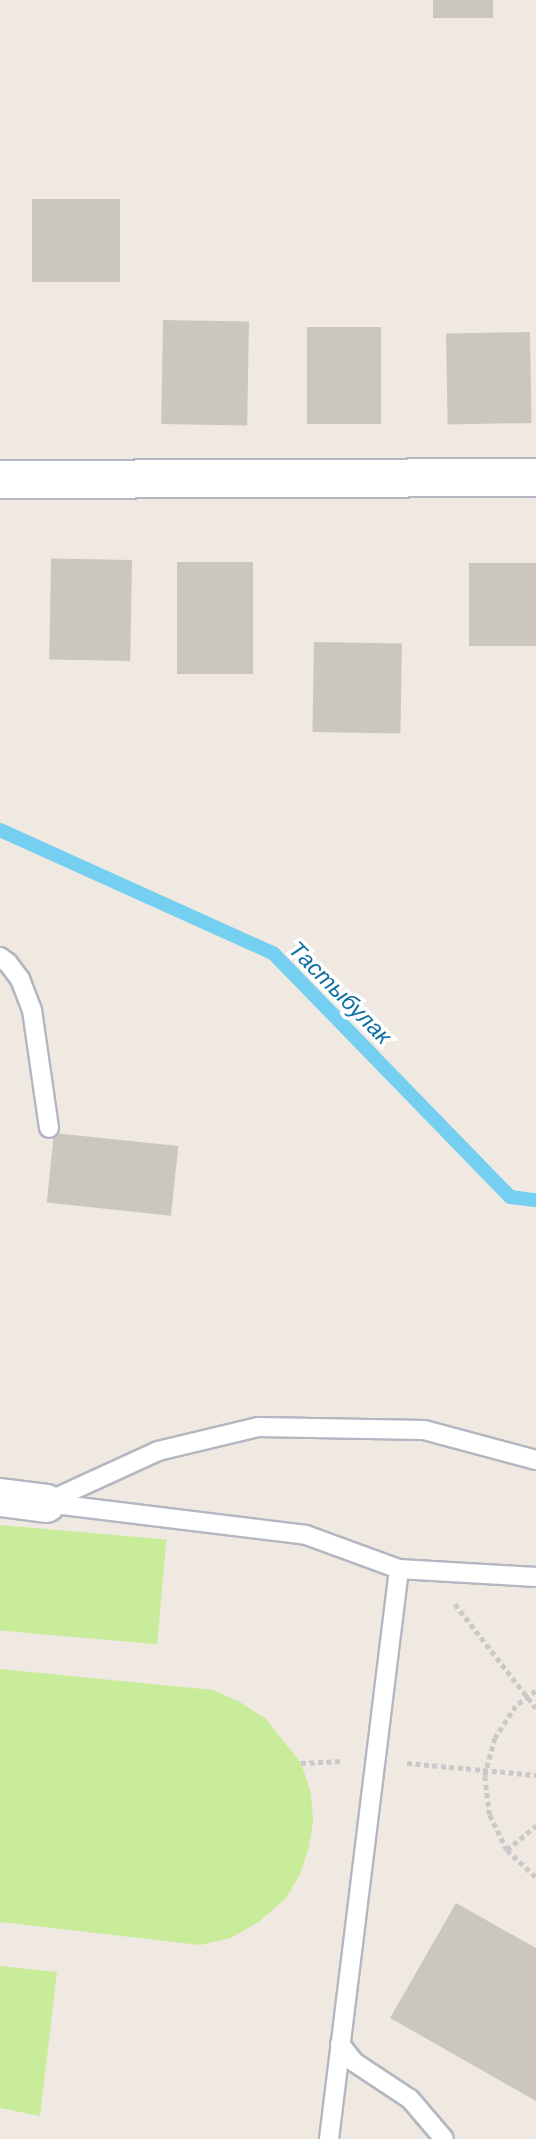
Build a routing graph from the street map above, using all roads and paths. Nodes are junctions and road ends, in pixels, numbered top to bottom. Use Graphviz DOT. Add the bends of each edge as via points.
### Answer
graph roads {
  1 [pos="536,477"];
  2 [pos="0,479"];
  3 [pos="0,957"];
  4 [pos="49,1128"];
  5 [pos="536,1460"];
  6 [pos="0,1497"];
  7 [pos="46,1503"];
  8 [pos="399,1569"];
  9 [pos="429,1571"];
  10 [pos="536,1577"];
  11 [pos="536,1691"];
  12 [pos="527,1697"];
  13 [pos="536,1708"];
  14 [pos="374,1760"];
  15 [pos="302,1763"];
  16 [pos="487,1771"];
  17 [pos="536,1775"];
  18 [pos="536,1826"];
  19 [pos="507,1850"];
  20 [pos="536,1877"];
  21 [pos="340,2043"];
  22 [pos="329,2139"];
  23 [pos="444,2139"];
  1 -- 2 [label="street"];
  3 -- 4 [label="lane" via="20,979 32,1010"];
  5 -- 7 [label="lane" via="424,1430 258,1427 158,1451"];
  6 -- 7 [label="street"];
  7 -- 8 [label="lane" via="306,1535"];
  8 -- 9 [label="lane"];
  8 -- 14 [label="lane"];
  9 -- 10 [label="lane"];
  9 -- 12 [label="path"];
  11 -- 12 [label="path"];
  12 -- 13 [label="path"];
  12 -- 16 [label="path" via="495,1738"];
  14 -- 15 [label="path"];
  14 -- 16 [label="path"];
  14 -- 21 [label="lane"];
  16 -- 17 [label="path"];
  16 -- 19 [label="path" via="490,1815"];
  18 -- 19 [label="path"];
  19 -- 20 [label="path"];
  21 -- 22 [label="lane"];
  21 -- 23 [label="lane" via="354,2062 410,2099"];
}
